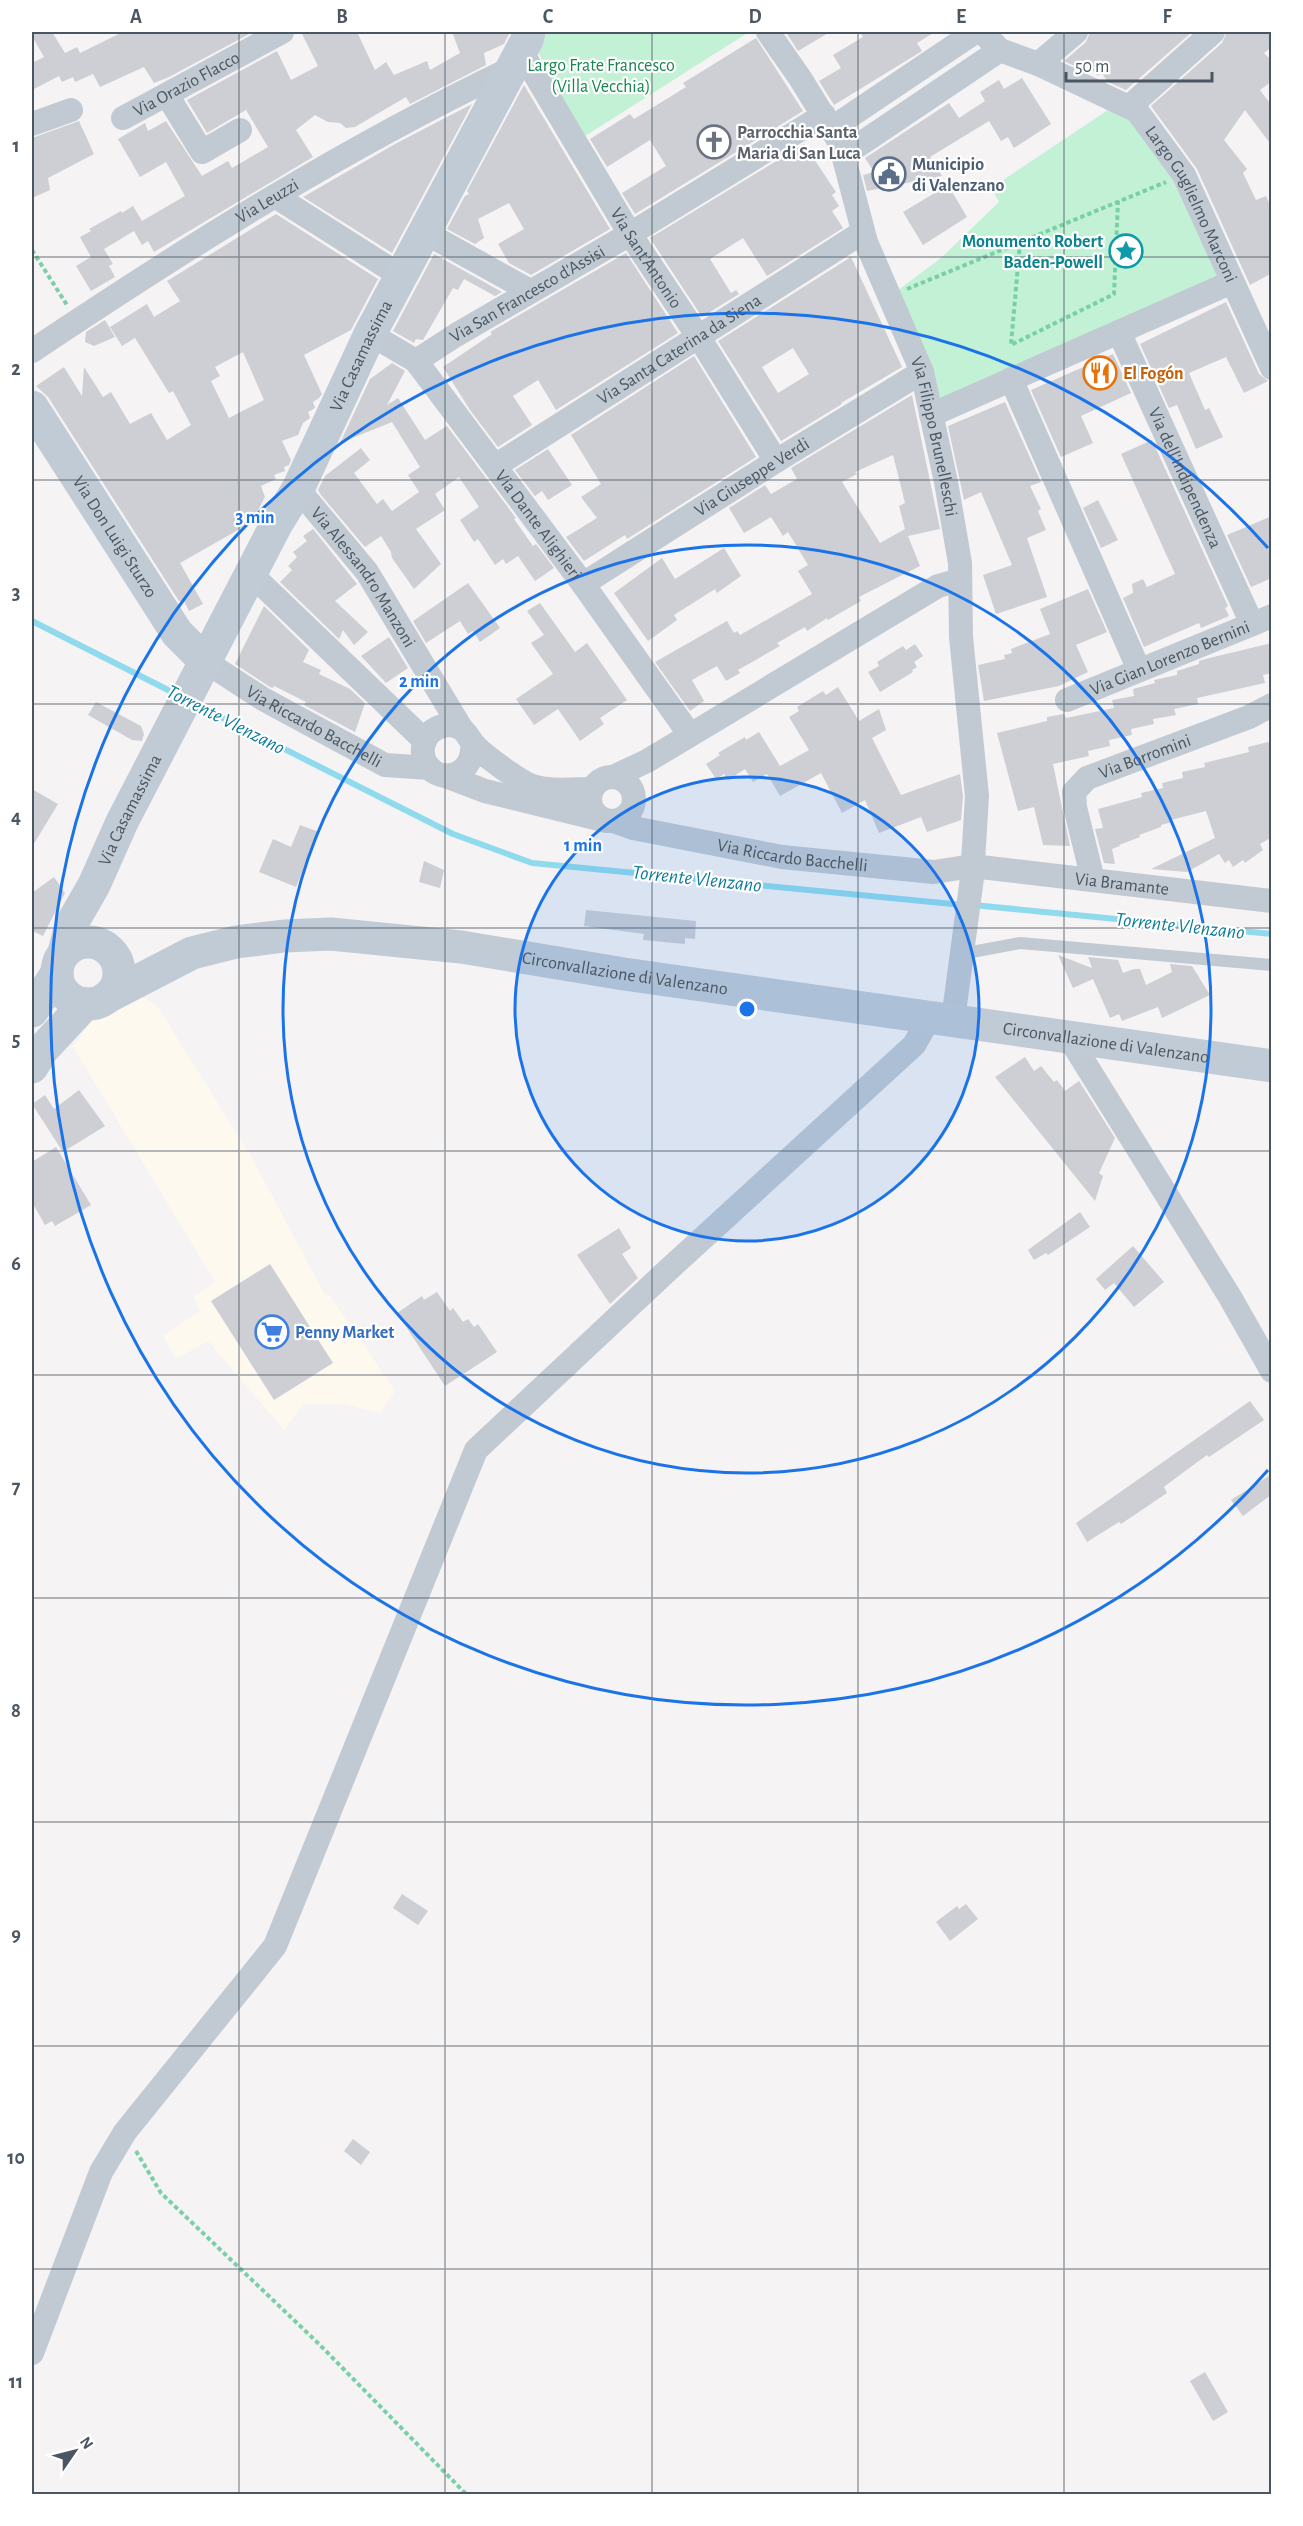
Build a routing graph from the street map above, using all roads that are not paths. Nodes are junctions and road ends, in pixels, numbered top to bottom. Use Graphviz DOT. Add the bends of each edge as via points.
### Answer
graph roads {
  1 [pos="282,32"];
  2 [pos="768,32"];
  3 [pos="975,32"];
  4 [pos="982,32"];
  5 [pos="1076,32"];
  6 [pos="1213,32"];
  7 [pos="521,50"];
  8 [pos="1000,50"];
  9 [pos="1038,64"];
  10 [pos="167,95"];
  11 [pos="1129,107"];
  12 [pos="71,110"];
  13 [pos="123,118"];
  14 [pos="828,122"];
  15 [pos="32,124"];
  16 [pos="240,130"];
  17 [pos="844,154"];
  18 [pos="275,196"];
  19 [pos="424,232"];
  20 [pos="863,232"];
  21 [pos="630,234"];
  22 [pos="401,276"];
  23 [pos="1232,282"];
  24 [pos="530,291"];
  25 [pos="1119,332"];
  26 [pos="370,334"];
  27 [pos="699,337"];
  28 [pos="32,351"];
  29 [pos="417,361"];
  30 [pos="1272,368"];
  31 [pos="922,372"];
  32 [pos="1011,379"];
  33 [pos="32,407"];
  34 [pos="931,415"];
  35 [pos="776,460"];
  36 [pos="495,466"];
  37 [pos="298,489"];
  38 [pos="251,574"];
  39 [pos="960,580"];
  40 [pos="583,584"];
  41 [pos="1262,620"];
  42 [pos="203,669"];
  43 [pos="1139,670"];
  44 [pos="1067,700"];
  45 [pos="1272,705"];
  46 [pos="690,735"];
  47 [pos="466,736"];
  48 [pos="424,741"];
  49 [pos="437,772"];
  50 [pos="613,777"];
  51 [pos="592,789"];
  52 [pos="611,821"];
  53 [pos="972,872"];
  54 [pos="1093,880"];
  55 [pos="94,885"];
  56 [pos="1266,901"];
  57 [pos="104,948"];
  58 [pos="192,953"];
  59 [pos="961,954"];
  60 [pos="60,963"];
  61 [pos="1272,965"];
  62 [pos="97,1000"];
  63 [pos="32,1011"];
  64 [pos="941,1018"];
  65 [pos="1068,1036"];
  66 [pos="1272,1066"];
  67 [pos="32,1067"];
  68 [pos="1272,1371"];
  69 [pos="32,2353"];
  1 -- 10 [label="street, Via Orazio Flacco"];
  2 -- 14 [label="street, Via Filippo Brunelleschi"];
  3 -- 14 [label="street, Via San Francesco d'Assisi"];
  4 -- 8 [label="street"];
  5 -- 9 [label="street"];
  6 -- 11 [label="street"];
  7 -- 18 [label="street, Via Leuzzi" via="457,94"];
  7 -- 19 [label="main road, Via Casamassima"];
  7 -- 21 [label="street, Via Sant'Antonio"];
  8 -- 9 [label="street, Largo Guglielmo Marconi"];
  8 -- 17 [label="street"];
  9 -- 11 [label="street, Largo Guglielmo Marconi"];
  10 -- 13 [label="street, Via Orazio Flacco"];
  10 -- 16 [label="street" via="202,152"];
  11 -- 23 [label="street, Largo Guglielmo Marconi" via="1137,111 1184,175"];
  12 -- 15 [label="street"];
  14 -- 17 [label="street, Via Filippo Brunelleschi"];
  14 -- 21 [label="street, Via San Francesco d'Assisi"];
  17 -- 20 [label="street, Via Filippo Brunelleschi"];
  18 -- 22 [label="street"];
  18 -- 28 [label="street, Via Leuzzi"];
  19 -- 22 [label="main road, Via Casamassima"];
  19 -- 24 [label="street"];
  20 -- 27 [label="street, Via Santa Caterina da Siena"];
  20 -- 31 [label="street, Via Filippo Brunelleschi"];
  21 -- 24 [label="street, Via San Francesco d'Assisi"];
  21 -- 27 [label="street, Via Sant'Antonio"];
  22 -- 26 [label="main road, Via Casamassima"];
  23 -- 25 [label="street, Largo Guglielmo Marconi"];
  23 -- 30 [label="street"];
  24 -- 29 [label="street, Via San Francesco d'Assisi"];
  25 -- 32 [label="street, Largo Guglielmo Marconi"];
  25 -- 41 [label="street, Via dell'Indipendenza"];
  26 -- 29 [label="street, Via Dante Alighieri"];
  26 -- 37 [label="main road, Via Casamassima"];
  27 -- 35 [label="street, Via Sant'Antonio"];
  27 -- 36 [label="street, Via Santa Caterina da Siena"];
  29 -- 36 [label="street, Via Dante Alighieri"];
  31 -- 34 [label="street, Via Filippo Brunelleschi"];
  31 -- 35 [label="street, Via Giuseppe Verdi"];
  32 -- 34 [label="street, Largo Guglielmo Marconi"];
  32 -- 43 [label="street"];
  33 -- 42 [label="main road, Via Don Luigi Sturzo"];
  34 -- 39 [label="street, Via Filippo Brunelleschi" via="946,482"];
  35 -- 40 [label="street, Via Giuseppe Verdi"];
  36 -- 40 [label="street, Via Dante Alighieri"];
  37 -- 38 [label="main road, Via Casamassima"];
  37 -- 47 [label="street, Via Alessandro Manzoni" via="367,572"];
  38 -- 42 [label="main road, Via Casamassima"];
  38 -- 48 [label="street"];
  39 -- 46 [label="street" via="938,586"];
  39 -- 53 [label="street, Via Filippo Brunelleschi" via="961,637 977,796"];
  40 -- 46 [label="street, Via Dante Alighieri"];
  41 -- 43 [label="street, Via Gian Lorenzo Bernini"];
  42 -- 49 [label="street, Via Riccardo Bacchelli" via="385,765"];
  42 -- 55 [label="main road, Via Casamassima" via="122,822"];
  43 -- 44 [label="street, Via Gian Lorenzo Bernini"];
  45 -- 54 [label="street, Via Borromini" via="1087,778 1074,792"];
  46 -- 50 [label="street"];
  47 -- 48 [label="street" via="449,725 440,726"];
  47 -- 49 [label="street, Via Riccardo Bacchelli" via="473,752 469,765 459,773"];
  47 -- 51 [label="street" via="531,786"];
  48 -- 49 [label="street" via="423,756"];
  49 -- 52 [label="street, Via Riccardo Bacchelli" via="485,791"];
  50 -- 51 [label="street" via="601,780"];
  50 -- 52 [label="street" via="629,785 634,798 626,816"];
  51 -- 52 [label="street" via="593,811"];
  52 -- 53 [label="street, Via Riccardo Bacchelli" via="782,857"];
  53 -- 54 [label="street, Via Bramante"];
  53 -- 59 [label="street, Via Filippo Brunelleschi"];
  54 -- 56 [label="street, Via Bramante"];
  55 -- 57 [label="main road"];
  55 -- 60 [label="main road, Via Casamassima" via="71,925"];
  57 -- 58 [label="main road"];
  57 -- 60 [label="main road" via="78,943"];
  57 -- 62 [label="main road" via="118,962 119,971 115,989"];
  58 -- 62 [label="main road"];
  58 -- 64 [label="main road, Circonvallazione di Valenzano" via="246,941 331,934 461,947"];
  59 -- 61 [label="lane" via="1020,943"];
  59 -- 64 [label="street, Via Filippo Brunelleschi"];
  60 -- 62 [label="main road" via="58,982 68,997"];
  60 -- 63 [label="main road, Via Casamassima"];
  62 -- 67 [label="main road" via="43,1049"];
  64 -- 65 [label="main road, Circonvallazione di Valenzano"];
  64 -- 69 [label="street" via="476,1450 275,1946 125,2132 101,2172"];
  65 -- 66 [label="main road, Circonvallazione di Valenzano"];
  65 -- 68 [label="street"];
}
